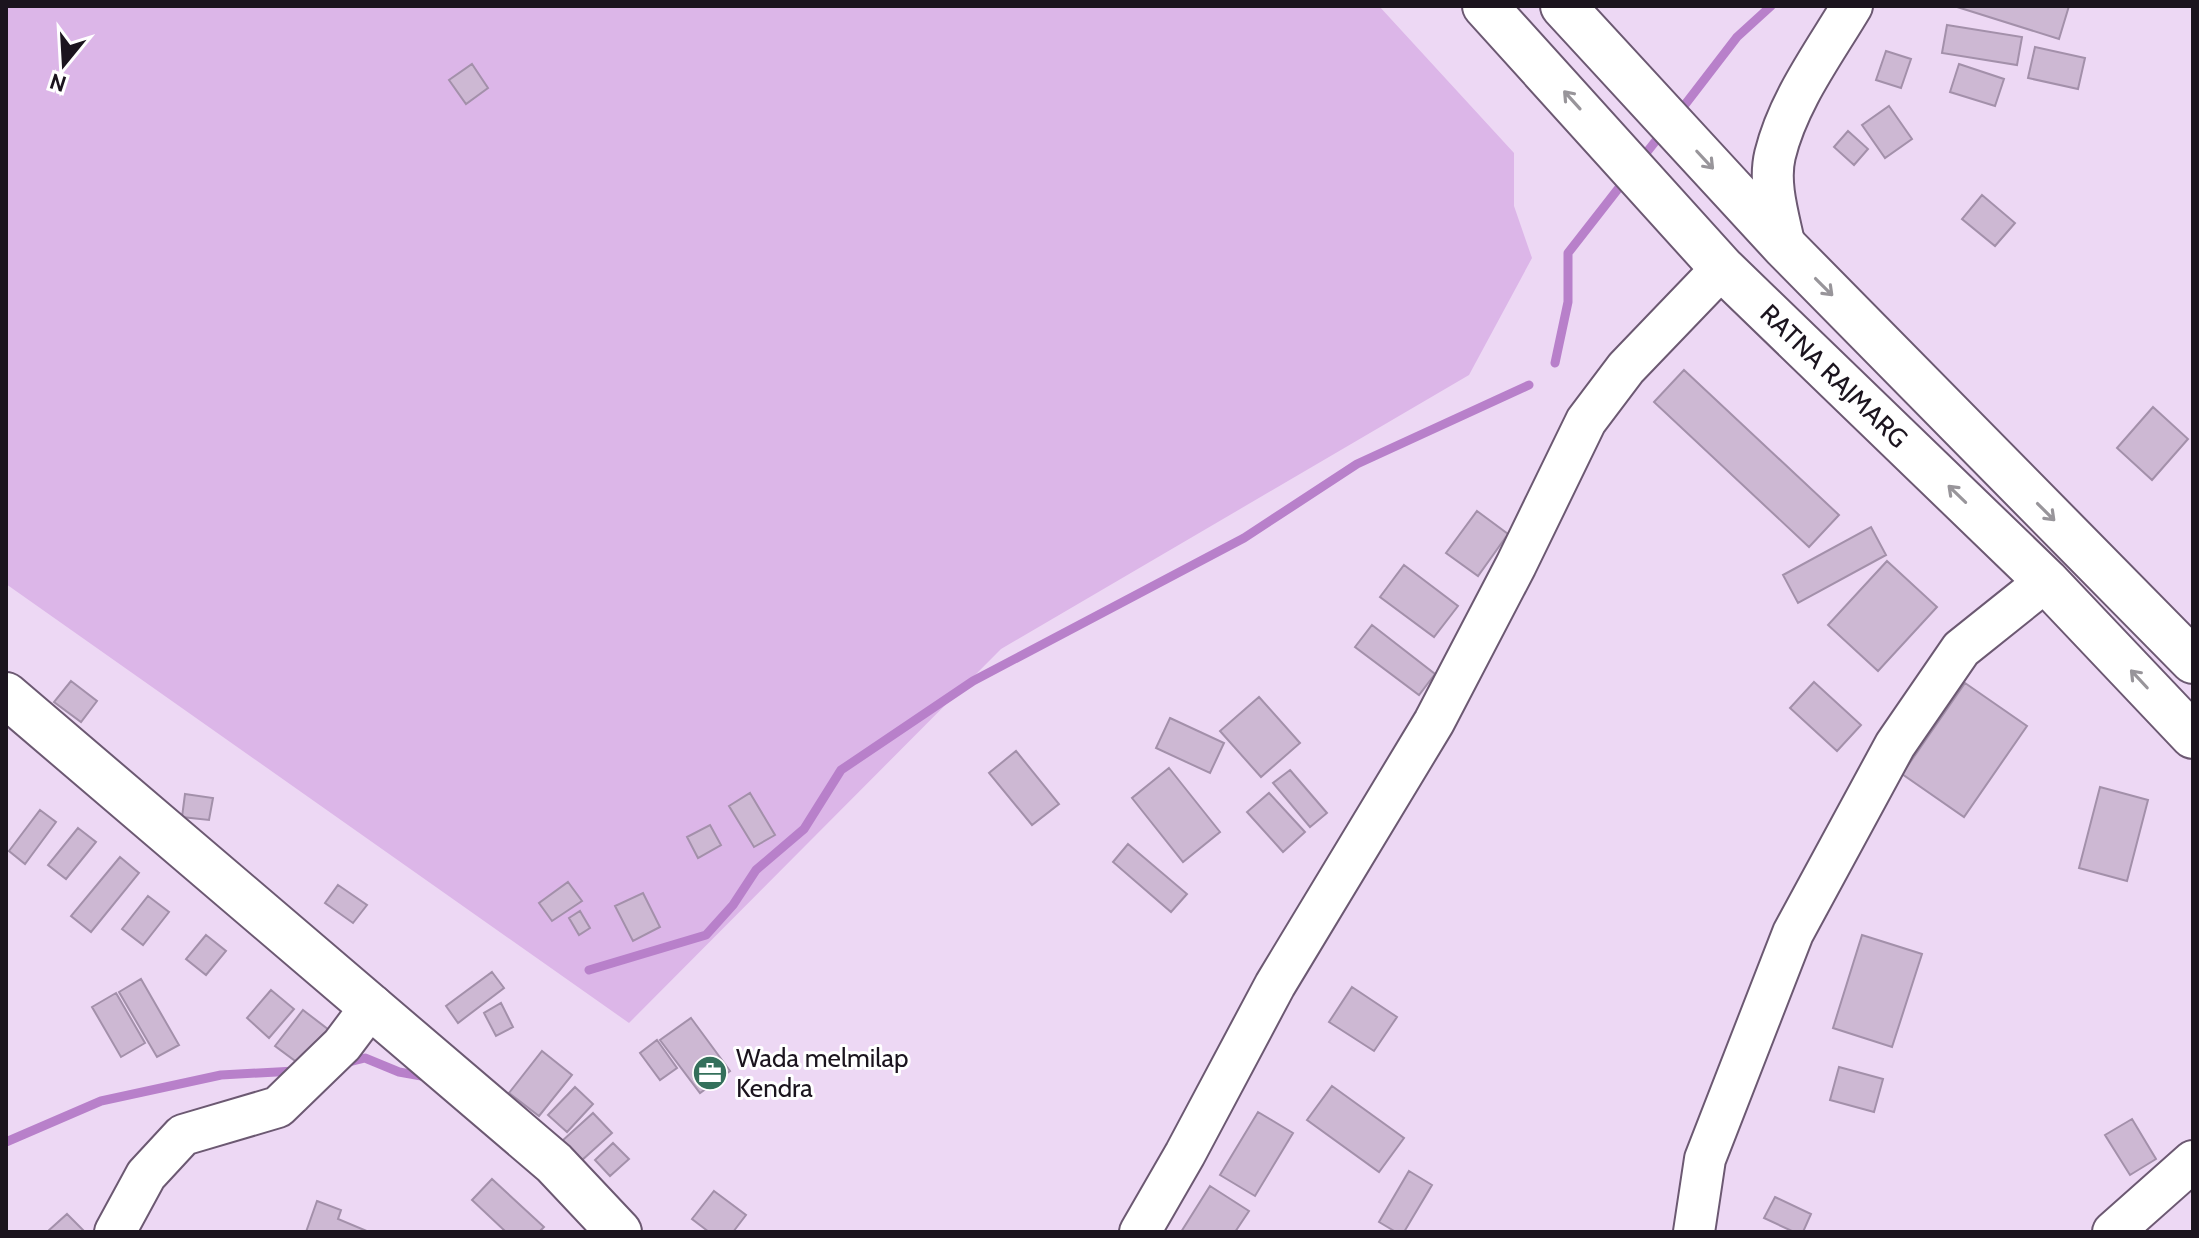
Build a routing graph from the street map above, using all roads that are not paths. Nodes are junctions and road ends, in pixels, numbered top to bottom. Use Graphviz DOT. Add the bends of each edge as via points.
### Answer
graph roads {
  1 [pos="1485,6"];
  2 [pos="1563,6"];
  3 [pos="1852,6"];
  4 [pos="1785,247"];
  5 [pos="1716,261"];
  6 [pos="2046,581"];
  7 [pos="2193,661"];
  8 [pos="6,695"];
  9 [pos="2193,736"];
  10 [pos="372,1005"];
  11 [pos="2193,1161"];
  12 [pos="115,1232"];
  13 [pos="619,1232"];
  14 [pos="1140,1232"];
  15 [pos="1694,1232"];
  16 [pos="2113,1232"];
  5 -- 1 [label="main road, RATNA RAJMARG, one-way"];
  2 -- 4 [label="main road, RATNA RAJMARG, one-way"];
  3 -- 4 [label="street" via="1793,104 1774,157 1775,199"];
  4 -- 7 [label="main road, RATNA RAJMARG, one-way"];
  6 -- 5 [label="main road, RATNA RAJMARG, one-way"];
  5 -- 14 [label="street" via="1586,421 1434,722 1275,985"];
  9 -- 6 [label="main road, RATNA RAJMARG, one-way"];
  6 -- 15 [label="street" via="1961,649 1895,745 1801,919 1705,1159"];
  8 -- 10 [label="main road"];
  10 -- 12 [label="street" via="342,1045 278,1107 183,1135 146,1175"];
  10 -- 13 [label="main road" via="554,1163"];
  11 -- 16 [label="street"];
}
